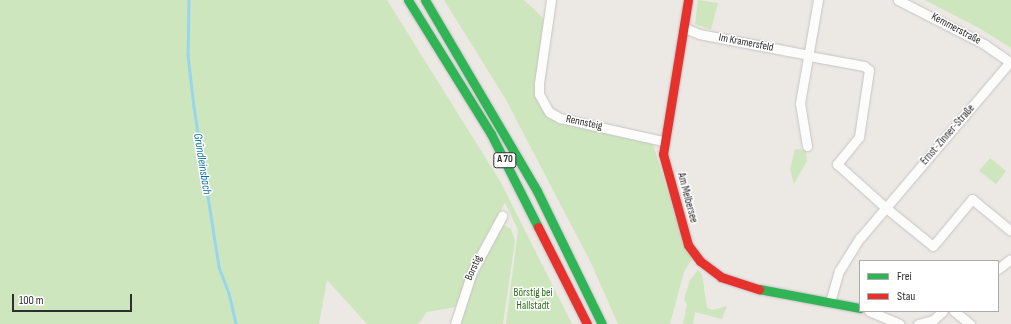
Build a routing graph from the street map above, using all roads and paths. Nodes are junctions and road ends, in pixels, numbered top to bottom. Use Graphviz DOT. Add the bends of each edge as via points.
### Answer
graph roads {
  1 [pos="408,0"];
  2 [pos="425,0"];
  3 [pos="551,0"];
  4 [pos="688,0"];
  5 [pos="818,0"];
  6 [pos="898,0"];
  7 [pos="685,28"];
  8 [pos="809,56"];
  9 [pos="1011,63"];
  10 [pos="663,141"];
  11 [pos="808,146"];
  12 [pos="886,208"];
  13 [pos="502,216"];
  14 [pos="1011,231"];
  15 [pos="1011,259"];
  16 [pos="999,268"];
  17 [pos="830,302"];
  18 [pos="859,308"];
  19 [pos="871,312"];
  20 [pos="942,312"];
  21 [pos="955,312"];
  22 [pos="928,323"];
  23 [pos="455,324"];
  24 [pos="587,324"];
  25 [pos="602,324"];
  26 [pos="899,324"];
  27 [pos="918,324"];
  28 [pos="970,324"];
  1 -- 24 [label="main road, A 70" via="491,134"];
  2 -- 25 [label="main road, A 70" via="530,179"];
  3 -- 10 [label="street, Rennsteig" via="539,83 541,99 548,112 560,118"];
  4 -- 7 [label="main road, Am Melbersee"];
  5 -- 8 [label="street"];
  6 -- 9 [label="street, Kemmerstraße" via="984,44"];
  7 -- 8 [label="street, Im Kramersfeld" via="699,34"];
  7 -- 10 [label="main road, Am Melbersee"];
  8 -- 11 [label="street" via="800,103"];
  8 -- 12 [label="street" via="864,66 869,70 859,138 837,164"];
  9 -- 12 [label="street, Ernst-Zinner-Straße"];
  10 -- 17 [label="main road, Am Melbersee" via="663,154 685,238 700,261 721,277 766,292"];
  12 -- 14 [label="street" via="933,246 972,199"];
  12 -- 17 [label="street, Ernst-Zinner-Straße" via="860,238 839,271"];
  13 -- 23 [label="street, Borstig" via="472,272"];
  15 -- 16 [label="street"];
  17 -- 18 [label="main road, Am Melbersee"];
  19 -- 26 [label="street"];
  20 -- 22 [label="street"];
  21 -- 28 [label="street"];
  22 -- 27 [label="street"];
}
